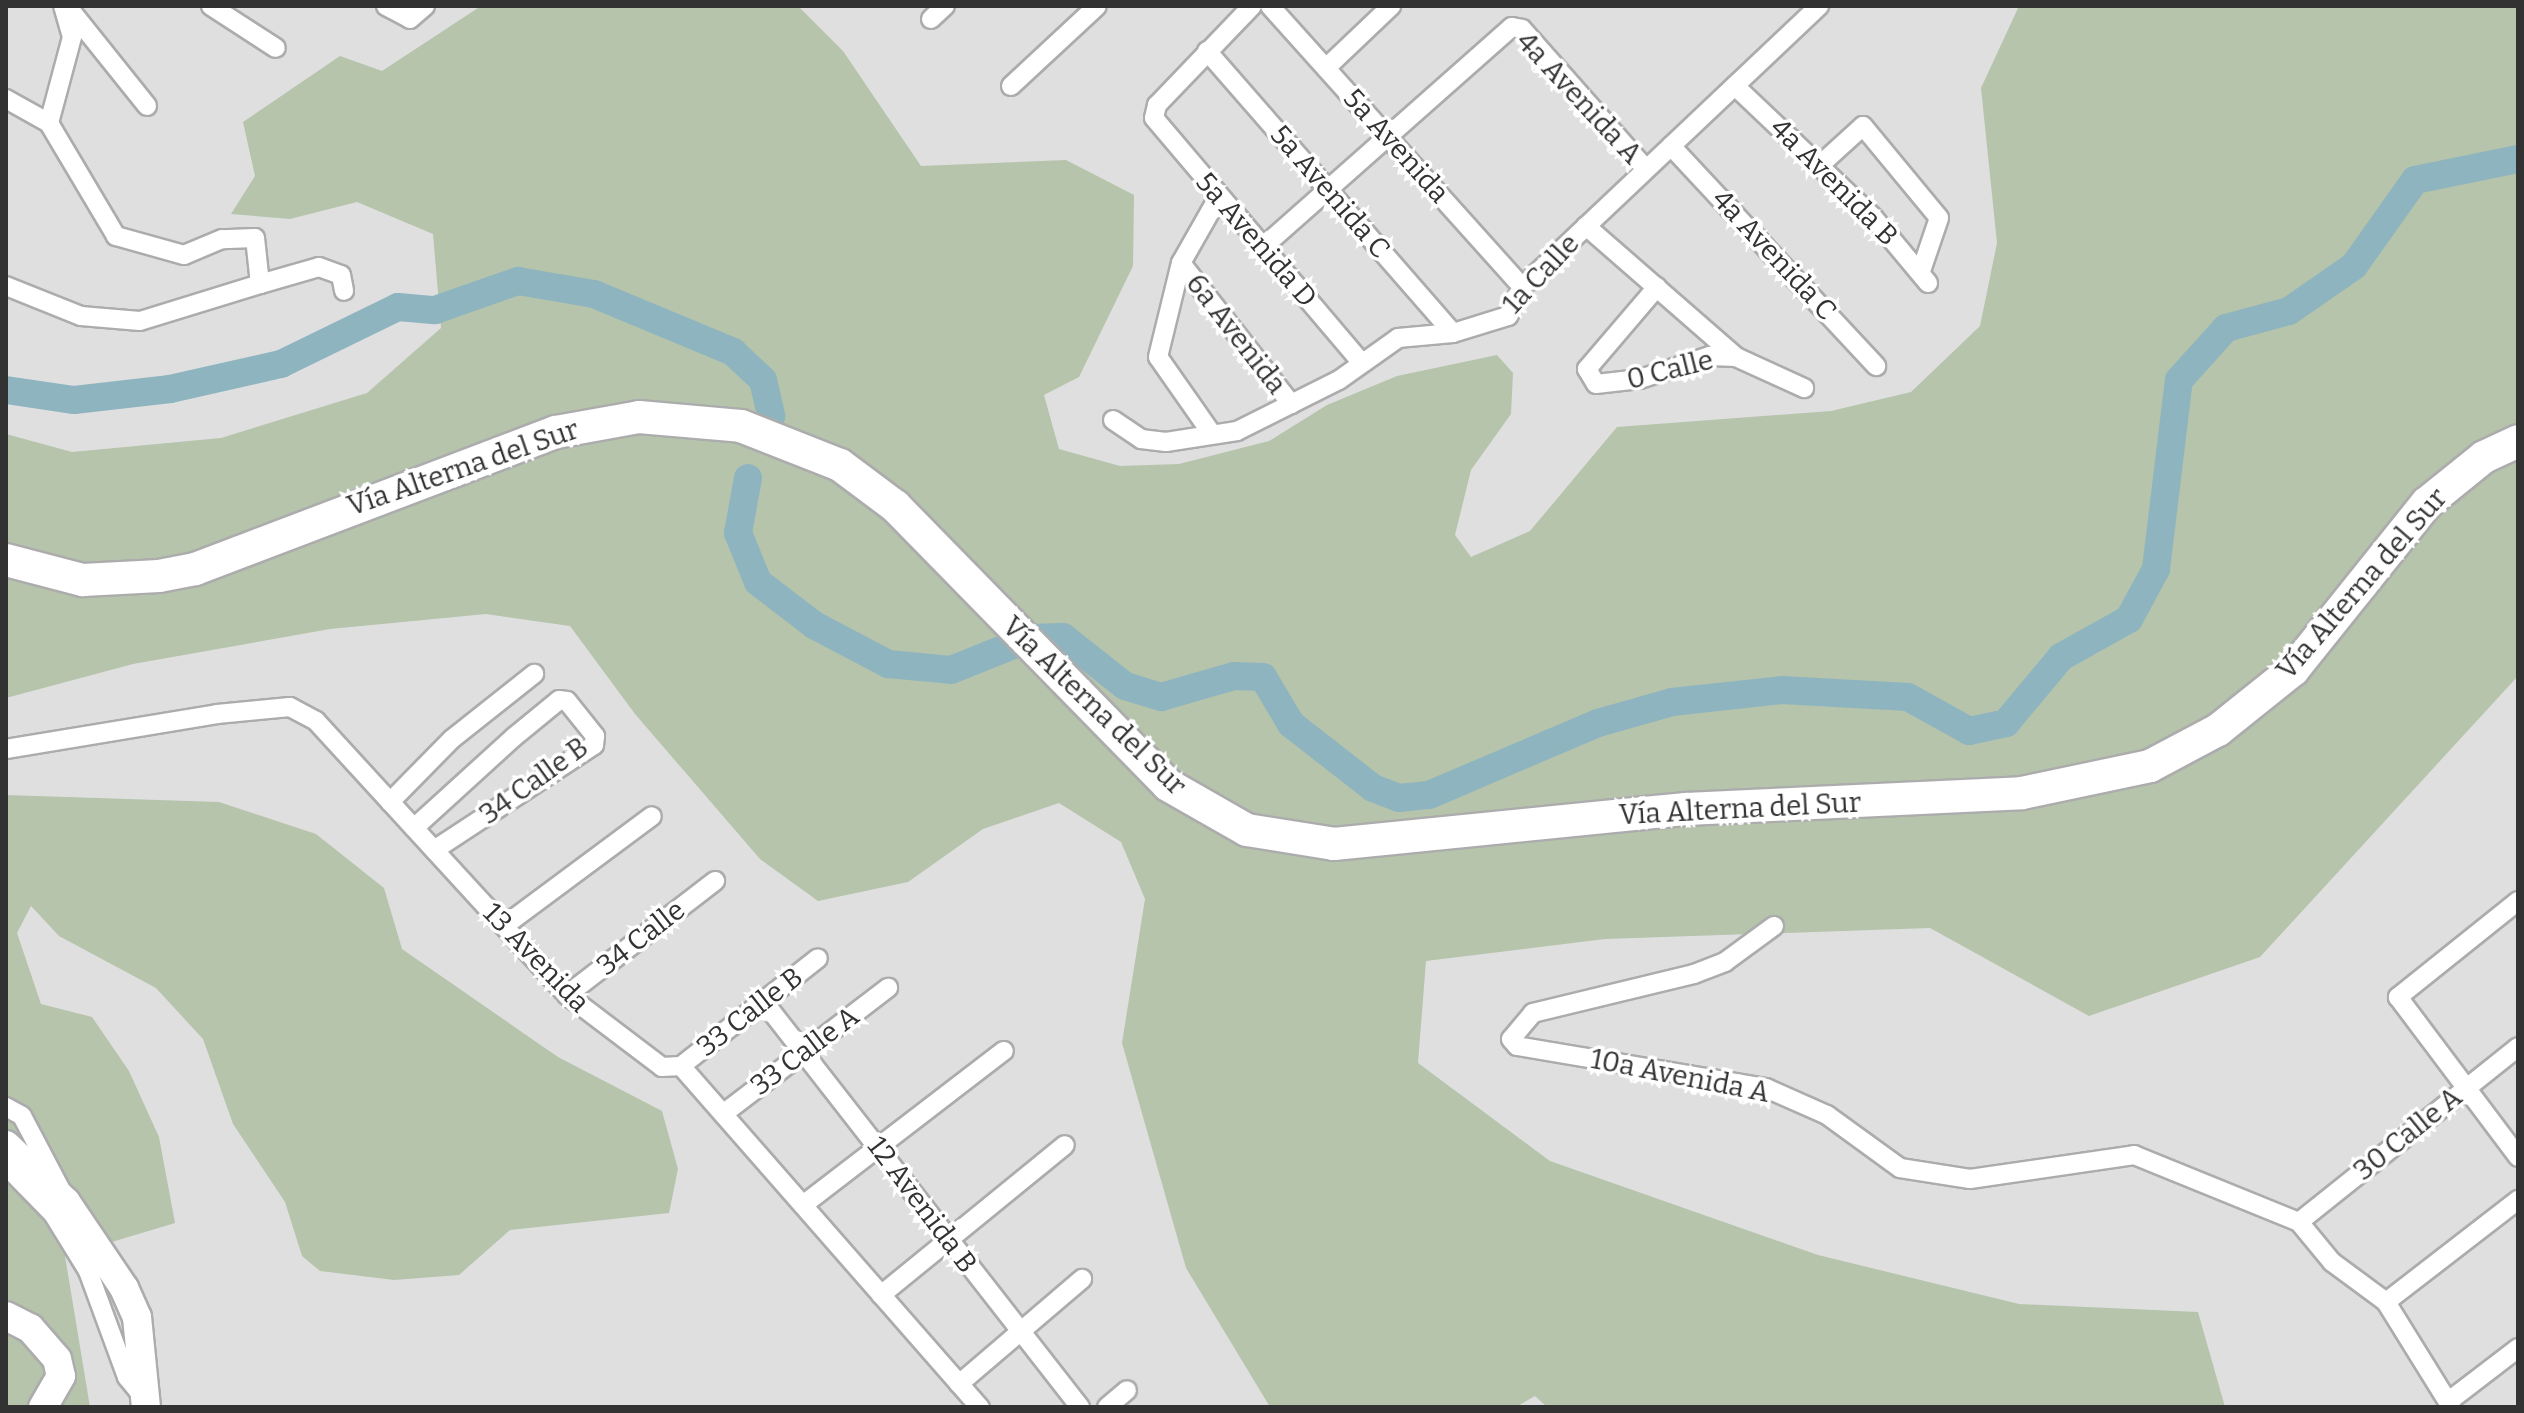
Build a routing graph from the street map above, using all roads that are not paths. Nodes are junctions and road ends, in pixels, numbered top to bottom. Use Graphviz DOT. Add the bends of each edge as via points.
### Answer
graph roads {
  1 [pos="65,6"];
  2 [pos="211,6"];
  3 [pos="386,6"];
  4 [pos="425,6"];
  5 [pos="1097,6"];
  6 [pos="1252,6"];
  7 [pos="1270,6"];
  8 [pos="1391,6"];
  9 [pos="1819,6"];
  10 [pos="276,48"];
  11 [pos="1207,51"];
  12 [pos="1326,68"];
  13 [pos="1011,86"];
  14 [pos="1735,86"];
  15 [pos="6,99"];
  16 [pos="147,106"];
  17 [pos="49,123"];
  18 [pos="1387,136"];
  19 [pos="1671,146"];
  20 [pos="1820,165"];
  21 [pos="1646,169"];
  22 [pos="1327,189"];
  23 [pos="1219,196"];
  24 [pos="1586,226"];
  25 [pos="1263,247"];
  26 [pos="1181,263"];
  27 [pos="260,284"];
  28 [pos="6,286"];
  29 [pos="1522,287"];
  30 [pos="1657,287"];
  31 [pos="344,291"];
  32 [pos="1453,333"];
  33 [pos="1736,357"];
  34 [pos="1360,361"];
  35 [pos="1876,366"];
  36 [pos="1804,388"];
  37 [pos="1291,404"];
  38 [pos="1113,420"];
  39 [pos="697,428"];
  40 [pos="1212,434"];
  41 [pos="2518,441"];
  42 [pos="2518,463"];
  43 [pos="6,560"];
  44 [pos="6,581"];
  45 [pos="534,674"];
  46 [pos="6,749"];
  47 [pos="390,802"];
  48 [pos="652,816"];
  49 [pos="414,828"];
  50 [pos="1546,834"];
  51 [pos="434,850"];
  52 [pos="715,881"];
  53 [pos="2518,901"];
  54 [pos="504,926"];
  55 [pos="1774,926"];
  56 [pos="818,958"];
  57 [pos="888,988"];
  58 [pos="567,995"];
  59 [pos="764,1002"];
  60 [pos="2518,1047"];
  61 [pos="1004,1051"];
  62 [pos="804,1053"];
  63 [pos="681,1066"];
  64 [pos="2465,1089"];
  65 [pos="6,1107"];
  66 [pos="723,1114"];
  67 [pos="877,1144"];
  68 [pos="6,1145"];
  69 [pos="1065,1145"];
  70 [pos="2518,1157"];
  71 [pos="6,1166"];
  72 [pos="2518,1200"];
  73 [pos="66,1202"];
  74 [pos="803,1205"];
  75 [pos="2299,1222"];
  76 [pos="946,1241"];
  77 [pos="1082,1279"];
  78 [pos="881,1295"];
  79 [pos="2386,1302"];
  80 [pos="6,1316"];
  81 [pos="1020,1332"];
  82 [pos="2518,1348"];
  83 [pos="959,1384"];
  84 [pos="1127,1390"];
  85 [pos="146,1404"];
  86 [pos="2450,1404"];
  87 [pos="43,1407"];
  88 [pos="980,1407"];
  89 [pos="1080,1407"];
  90 [pos="1107,1407"];
  1 -- 16 [label="street"];
  1 -- 17 [label="street" via="72,37"];
  2 -- 10 [label="street"];
  3 -- 4 [label="street" via="410,19"];
  5 -- 13 [label="street"];
  6 -- 11 [label="street"];
  7 -- 12 [label="street, 5a Avenida"];
  8 -- 12 [label="street"];
  9 -- 14 [label="street, 1a Calle"];
  11 -- 22 [label="street, 5a Avenida C"];
  11 -- 23 [label="street, 5a Avenida D" via="1157,105 1154,118"];
  12 -- 18 [label="street, 5a Avenida"];
  14 -- 19 [label="street, 1a Calle"];
  14 -- 20 [label="street, 4a Avenida B"];
  15 -- 17 [label="street"];
  17 -- 27 [label="street" via="116,236 184,255 222,239 255,238"];
  18 -- 21 [label="street, 4a Avenida A" via="1512,27 1522,29"];
  18 -- 22 [label="street"];
  18 -- 29 [label="street, 5a Avenida"];
  19 -- 21 [label="street, 1a Calle"];
  19 -- 35 [label="street, 4a Avenida C"];
  20 -- 20 [label="street, 4a Avenida B" via="1925,277 1939,218 1863,126"];
  21 -- 24 [label="street, 1a Calle"];
  22 -- 25 [label="street"];
  22 -- 32 [label="street, 5a Avenida C"];
  23 -- 25 [label="street, 5a Avenida D"];
  23 -- 26 [label="street"];
  24 -- 29 [label="street, 1a Calle"];
  24 -- 30 [label="street"];
  25 -- 34 [label="street, 5a Avenida D"];
  26 -- 37 [label="street, 6a Avenida"];
  26 -- 40 [label="street" via="1158,357"];
  27 -- 28 [label="street" via="140,321 81,316"];
  27 -- 31 [label="street" via="319,267 341,275"];
  29 -- 32 [label="street, 1a Calle" via="1508,316"];
  30 -- 33 [label="street"];
  30 -- 33 [label="street, 0 Calle" via="1587,369 1596,384 1606,386 1710,356"];
  32 -- 34 [label="street, 1a Calle" via="1398,338"];
  33 -- 36 [label="street, 0 Calle"];
  34 -- 37 [label="street, 1a Calle" via="1339,380"];
  37 -- 40 [label="street, 1a Calle" via="1237,431"];
  38 -- 40 [label="street, 1a Calle" via="1141,439"];
  39 -- 43 [label="highway, Vía Alterna del Sur" via="639,417 556,432 195,569 83,580"];
  39 -- 44 [label="highway, Vía Alterna del Sur" via="561,451 200,585 78,598"];
  39 -- 50 [label="highway, Vía Alterna del Sur" via="741,426 817,465 994,620 1163,792 1221,819 1293,841 1412,846"];
  41 -- 50 [label="highway, Vía Alterna del Sur" via="2484,457 2427,503 2293,670 2218,730 2150,766 2022,793 1686,809"];
  42 -- 50 [label="highway, Vía Alterna del Sur" via="2442,517 2275,710 2229,745 2125,793 2022,813"];
  45 -- 47 [label="street" via="452,739"];
  46 -- 47 [label="street, 13 Avenida" via="290,707 316,721"];
  47 -- 49 [label="street, 13 Avenida"];
  48 -- 54 [label="street"];
  49 -- 51 [label="street, 13 Avenida"];
  49 -- 51 [label="street, 34 Calle B" via="514,737 559,700 567,701 595,736 594,745"];
  51 -- 54 [label="street, 13 Avenida"];
  52 -- 58 [label="street, 34 Calle"];
  53 -- 64 [label="street" via="2399,993 2398,1004"];
  54 -- 58 [label="street, 13 Avenida"];
  55 -- 75 [label="street, 10a Avenida A" via="1725,962 1694,974 1533,1013 1511,1039 1517,1046 1766,1088 1827,1115 1900,1168 1986,1179 2134,1155"];
  56 -- 59 [label="street, 33 Calle B"];
  57 -- 62 [label="street, 33 Calle A"];
  58 -- 63 [label="street, 13 Avenida" via="662,1067"];
  59 -- 62 [label="street, 12 Avenida B"];
  59 -- 63 [label="street, 33 Calle B"];
  60 -- 64 [label="street, 30 Calle A"];
  61 -- 67 [label="street"];
  62 -- 66 [label="street, 33 Calle A"];
  62 -- 67 [label="street, 12 Avenida B"];
  63 -- 66 [label="street"];
  64 -- 70 [label="street"];
  64 -- 75 [label="street, 30 Calle A"];
  65 -- 73 [label="street" via="22,1116 40,1144"];
  66 -- 74 [label="street"];
  67 -- 74 [label="street"];
  67 -- 76 [label="street, 12 Avenida B"];
  68 -- 73 [label="main road"];
  69 -- 76 [label="street"];
  71 -- 85 [label="street" via="53,1214 88,1271 127,1377"];
  72 -- 79 [label="street"];
  73 -- 85 [label="main road" via="106,1255 137,1317"];
  74 -- 78 [label="street"];
  75 -- 79 [label="street, 10a Avenida A" via="2332,1262"];
  76 -- 78 [label="street"];
  76 -- 81 [label="street, 12 Avenida B"];
  77 -- 81 [label="street"];
  78 -- 83 [label="street"];
  79 -- 86 [label="street, 10a Avenida A"];
  80 -- 87 [label="main road" via="30,1328 57,1359 61,1376"];
  81 -- 83 [label="street"];
  81 -- 89 [label="street, 12 Avenida B"];
  82 -- 86 [label="street"];
  83 -- 88 [label="street"];
  84 -- 90 [label="street"];
}
